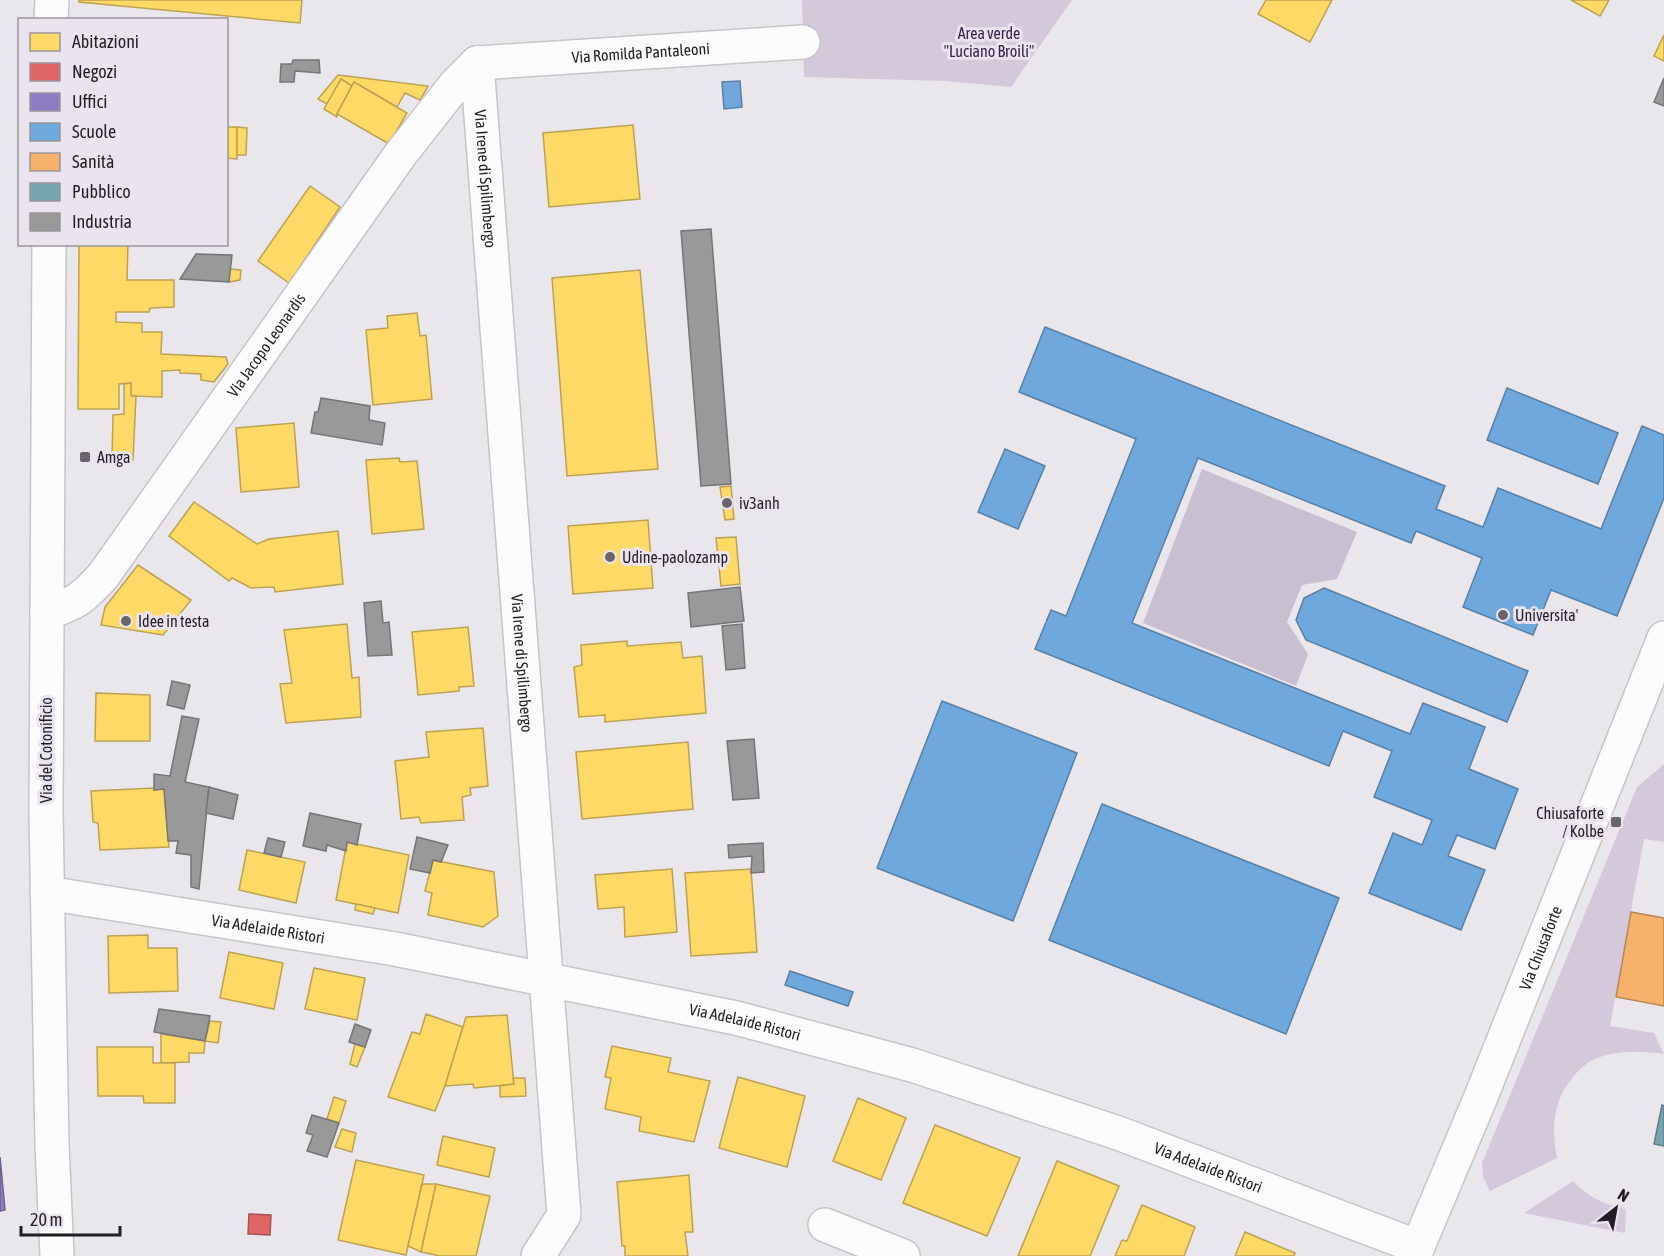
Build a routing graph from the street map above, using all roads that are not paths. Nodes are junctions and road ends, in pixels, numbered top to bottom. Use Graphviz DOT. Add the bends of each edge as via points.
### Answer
graph roads {
  1 [pos="52,0"];
  2 [pos="51,18"];
  3 [pos="803,42"];
  4 [pos="477,63"];
  5 [pos="49,246"];
  6 [pos="47,613"];
  7 [pos="1664,638"];
  8 [pos="47,893"];
  9 [pos="547,981"];
  10 [pos="825,1225"];
  11 [pos="1416,1251"];
  12 [pos="57,1256"];
  13 [pos="538,1256"];
  14 [pos="903,1256"];
  1 -- 2 [label="street"];
  3 -- 4 [label="street, Via Romilda Pantaleoni"];
  4 -- 6 [label="street, Via Jacopo Leonardis" via="399,155 103,576 75,603"];
  4 -- 9 [label="street, Via Irene di Spilimbergo"];
  5 -- 6 [label="street, Via del Cotonificio"];
  6 -- 8 [label="street, Via del Cotonificio"];
  7 -- 11 [label="street, Via Chiusaforte"];
  8 -- 9 [label="street, Via Adelaide Ristori" via="395,949"];
  8 -- 12 [label="street, Via del Cotonificio"];
  9 -- 11 [label="street, Via Adelaide Ristori" via="736,1018 912,1065 1118,1132"];
  9 -- 13 [label="street, Via Irene di Spilimbergo" via="564,1215"];
  10 -- 14 [label="street"];
}
